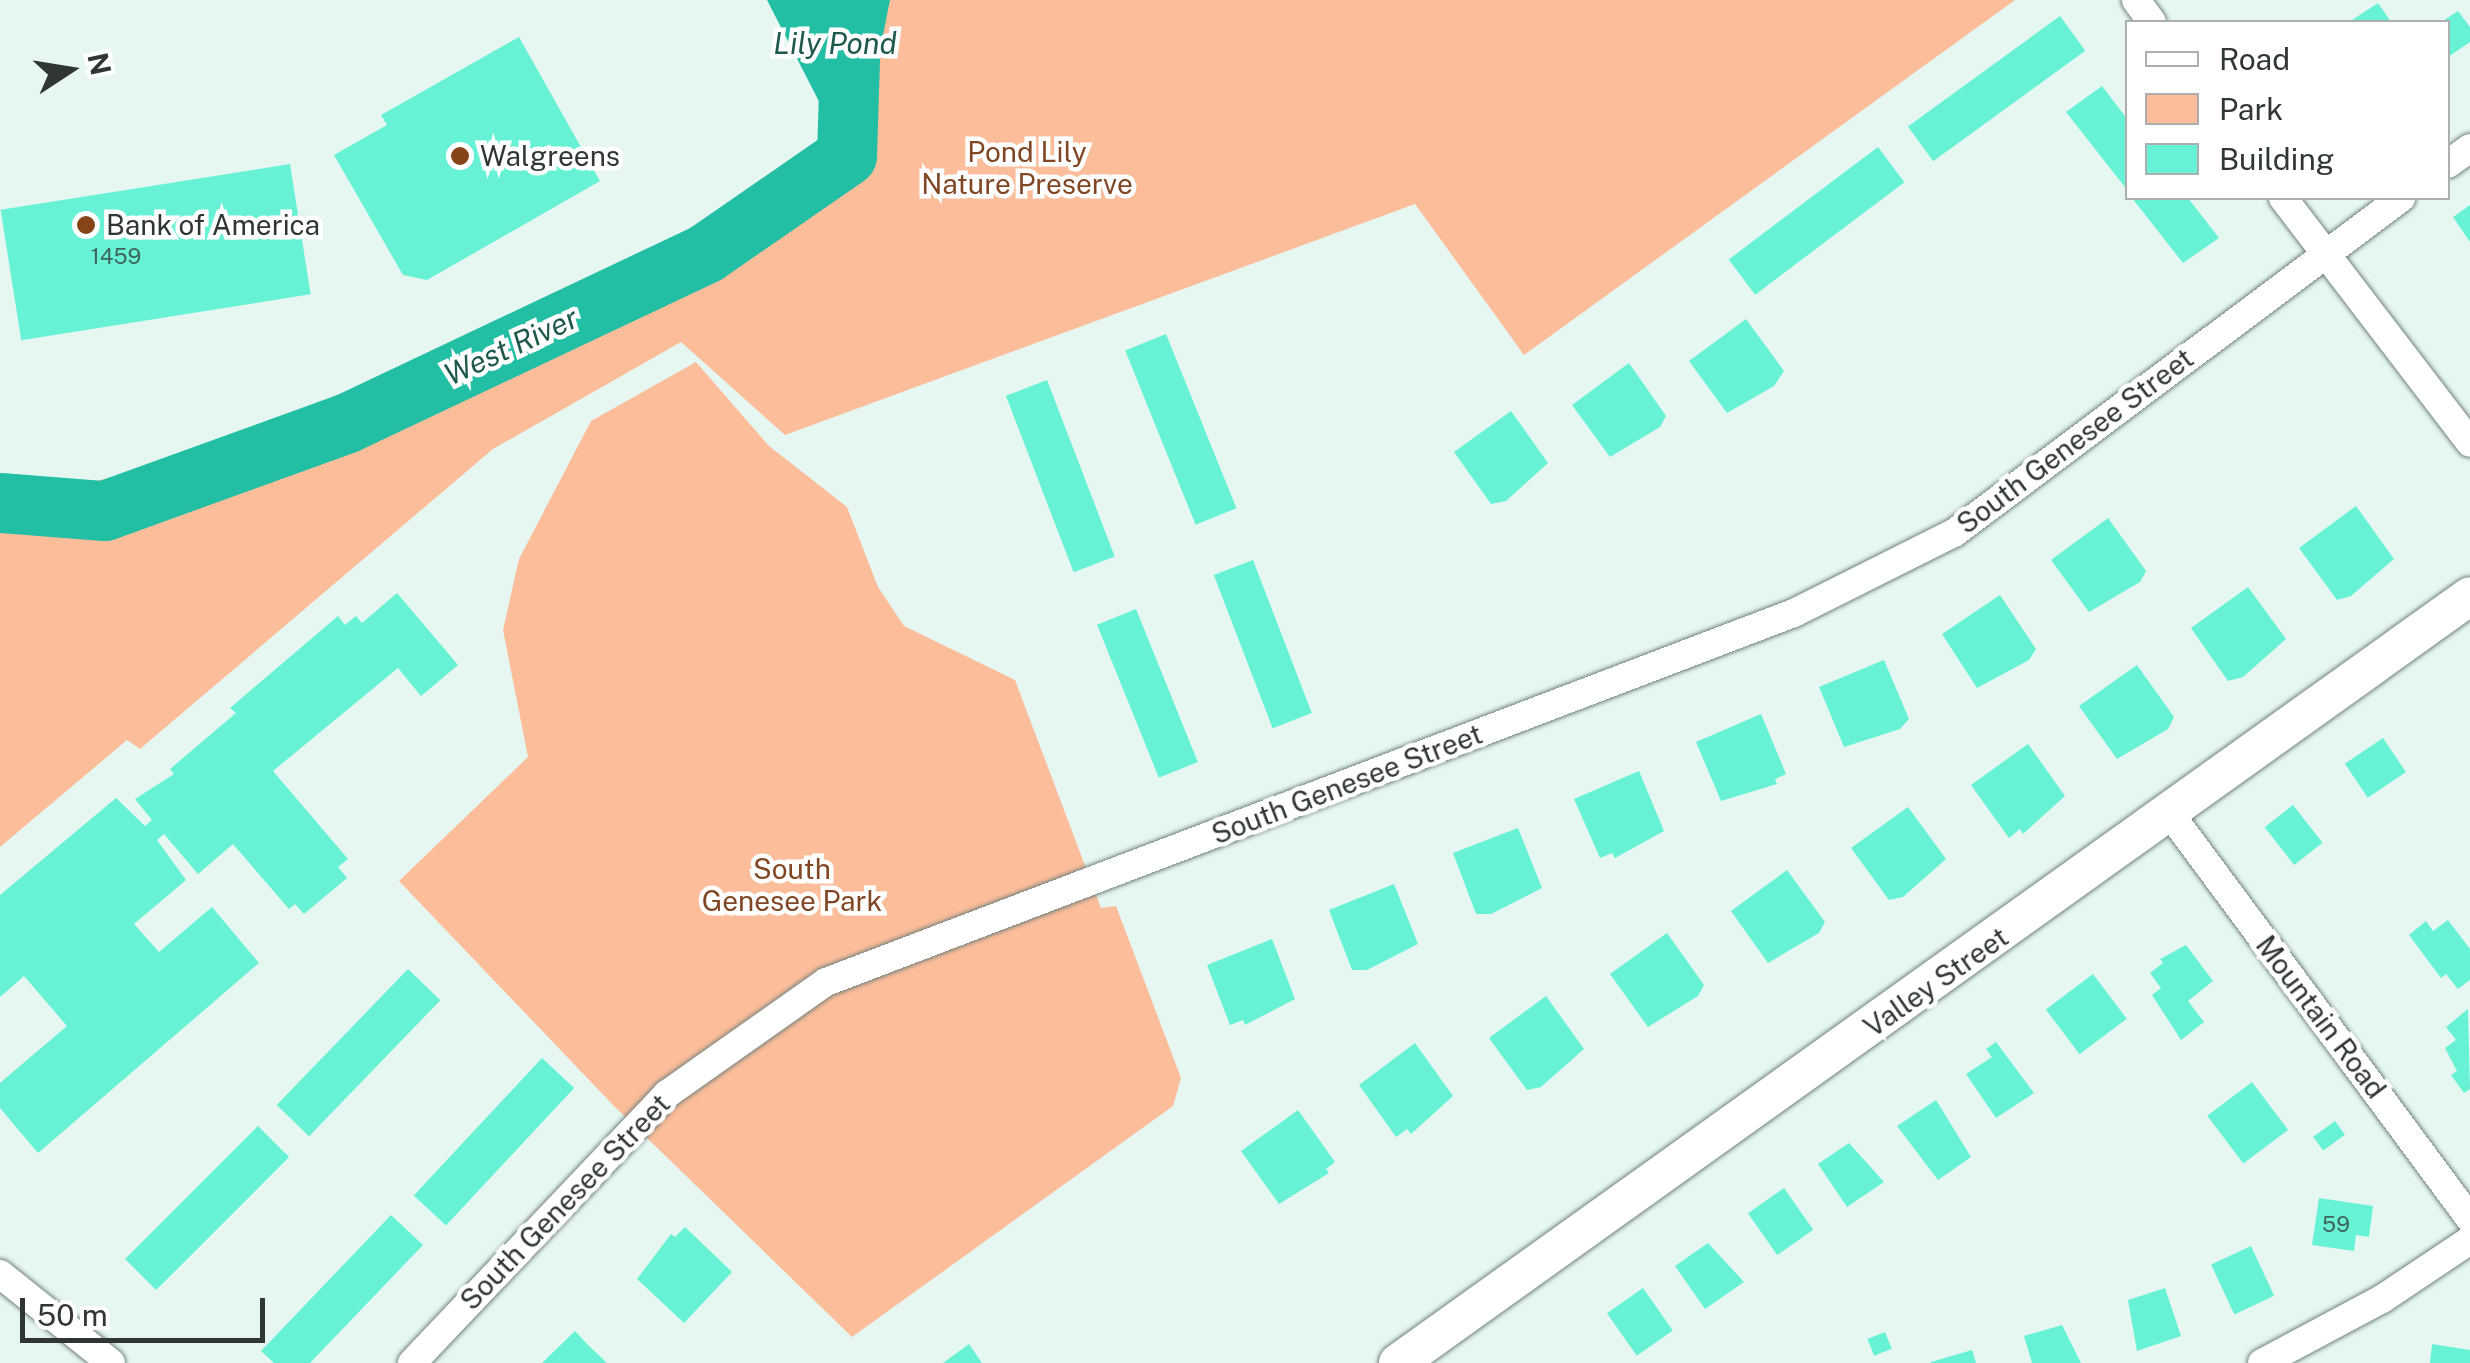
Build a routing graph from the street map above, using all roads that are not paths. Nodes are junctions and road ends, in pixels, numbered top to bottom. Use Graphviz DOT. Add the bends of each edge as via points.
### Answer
graph roads {
  1 [pos="2285,200"];
  2 [pos="2398,200"];
  3 [pos="2324,252"];
  4 [pos="2470,443"];
  5 [pos="2470,596"];
  6 [pos="2171,815"];
  7 [pos="2470,1219"];
  8 [pos="2470,1240"];
  9 [pos="0,1274"];
  10 [pos="112,1363"];
  11 [pos="412,1363"];
  12 [pos="1398,1363"];
  13 [pos="2262,1363"];
  1 -- 3 [label="street"];
  2 -- 3 [label="street, South Genesee Street"];
  3 -- 4 [label="street"];
  3 -- 11 [label="street, South Genesee Street" via="1954,534 1794,613 826,982 667,1094"];
  5 -- 6 [label="street, Valley Street"];
  6 -- 7 [label="street, Mountain Road"];
  6 -- 12 [label="street, Valley Street"];
  8 -- 13 [label="street" via="2382,1299"];
  9 -- 10 [label="street"];
}
